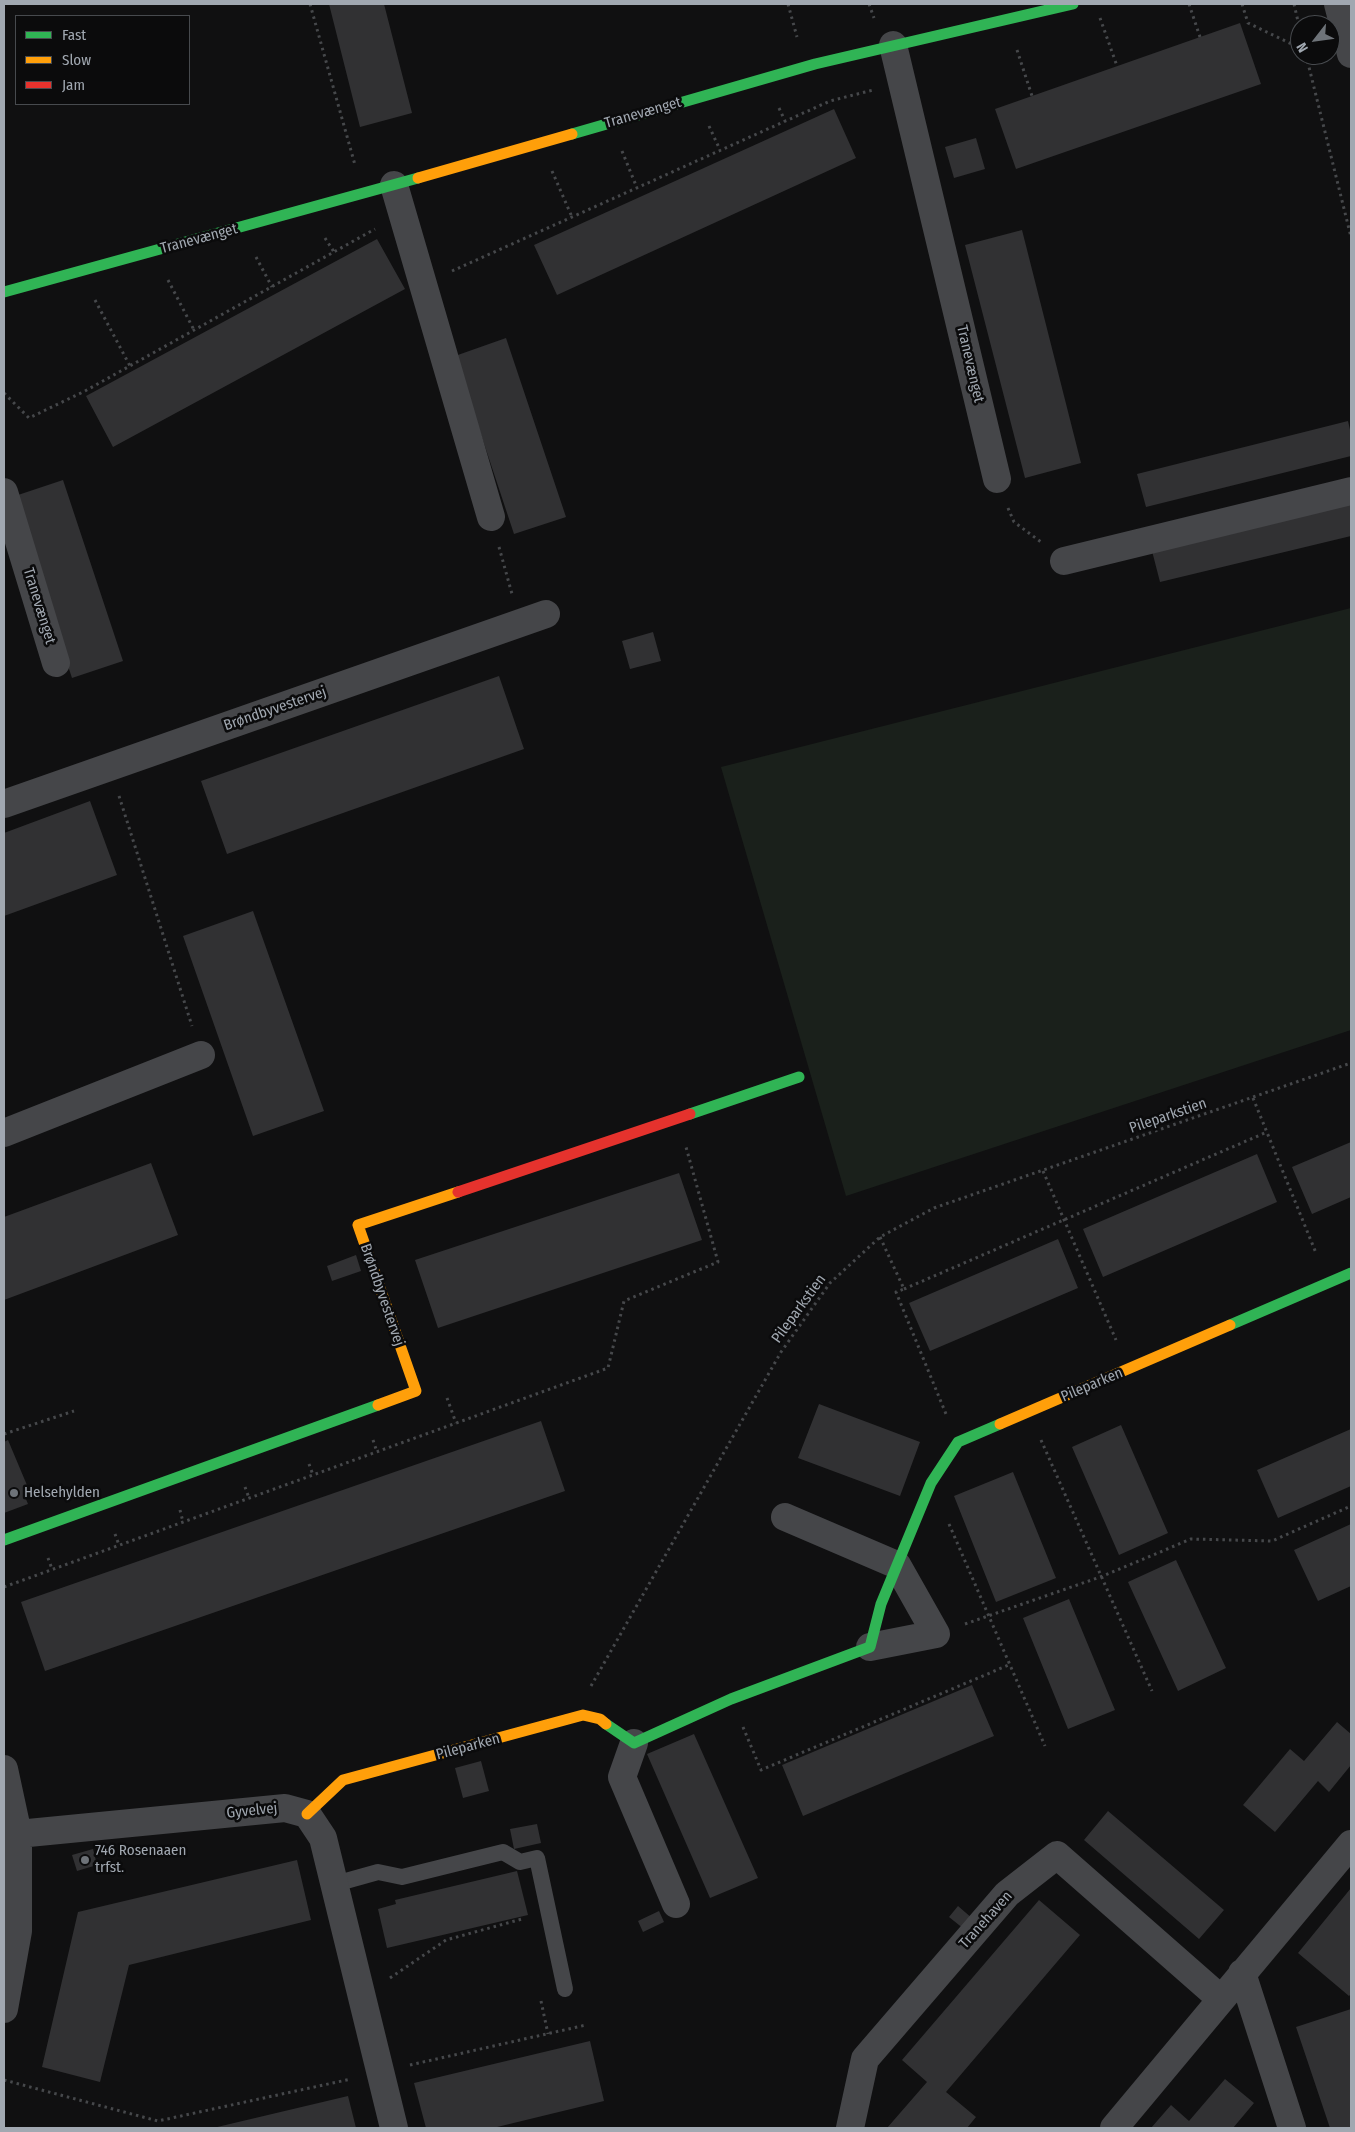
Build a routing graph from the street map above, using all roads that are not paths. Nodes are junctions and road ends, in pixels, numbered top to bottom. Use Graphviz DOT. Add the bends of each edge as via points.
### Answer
graph roads {
  1 [pos="1073,4"];
  2 [pos="1338,4"];
  3 [pos="894,45"];
  4 [pos="1351,54"];
  5 [pos="394,185"];
  6 [pos="4,292"];
  7 [pos="997,479"];
  8 [pos="1351,491"];
  9 [pos="4,492"];
  10 [pos="491,517"];
  11 [pos="1064,561"];
  12 [pos="546,614"];
  13 [pos="56,663"];
  14 [pos="4,804"];
  15 [pos="201,1054"];
  16 [pos="799,1077"];
  17 [pos="4,1133"];
  18 [pos="1351,1273"];
  19 [pos="785,1517"];
  20 [pos="4,1540"];
  21 [pos="897,1565"];
  22 [pos="870,1647"];
  23 [pos="634,1743"];
  24 [pos="4,1769"];
  25 [pos="307,1814"];
  26 [pos="18,1834"];
  27 [pos="1351,1844"];
  28 [pos="335,1884"];
  29 [pos="676,1904"];
  30 [pos="1242,1973"];
  31 [pos="565,1989"];
  32 [pos="1221,1999"];
  33 [pos="4,2009"];
  34 [pos="394,2128"];
  35 [pos="850,2128"];
  36 [pos="1114,2128"];
  37 [pos="1292,2128"];
  1 -- 3 [label="street, Tranevænget"];
  2 -- 4 [label="street"];
  3 -- 5 [label="street, Tranevænget" via="815,64"];
  3 -- 7 [label="street, Tranevænget"];
  5 -- 6 [label="street, Tranevænget"];
  5 -- 10 [label="street"];
  8 -- 11 [label="street"];
  9 -- 13 [label="street, Tranevænget"];
  12 -- 14 [label="street, Brøndbyvestervej"];
  15 -- 17 [label="street"];
  16 -- 20 [label="street, Brøndbyvestervej" via="358,1226 416,1391"];
  18 -- 21 [label="street, Pileparken" via="958,1442 931,1483"];
  19 -- 21 [label="street"];
  21 -- 22 [label="street" via="880,1604"];
  21 -- 22 [label="street" via="936,1634"];
  22 -- 23 [label="street" via="731,1699"];
  23 -- 25 [label="street, Pileparken" via="600,1719 583,1715 343,1780"];
  23 -- 29 [label="street" via="622,1777"];
  24 -- 26 [label="street"];
  25 -- 26 [label="street, Gyvelvej" via="285,1808"];
  25 -- 28 [label="street" via="323,1838"];
  26 -- 33 [label="street" via="18,1931"];
  27 -- 30 [label="street"];
  28 -- 31 [label="lane" via="378,1872 402,1877 503,1852 520,1862 537,1858"];
  28 -- 34 [label="street"];
  30 -- 32 [label="street"];
  30 -- 37 [label="street"];
  32 -- 35 [label="street, Tranehaven" via="1057,1855 1007,1894 865,2059"];
  32 -- 36 [label="street"];
}
